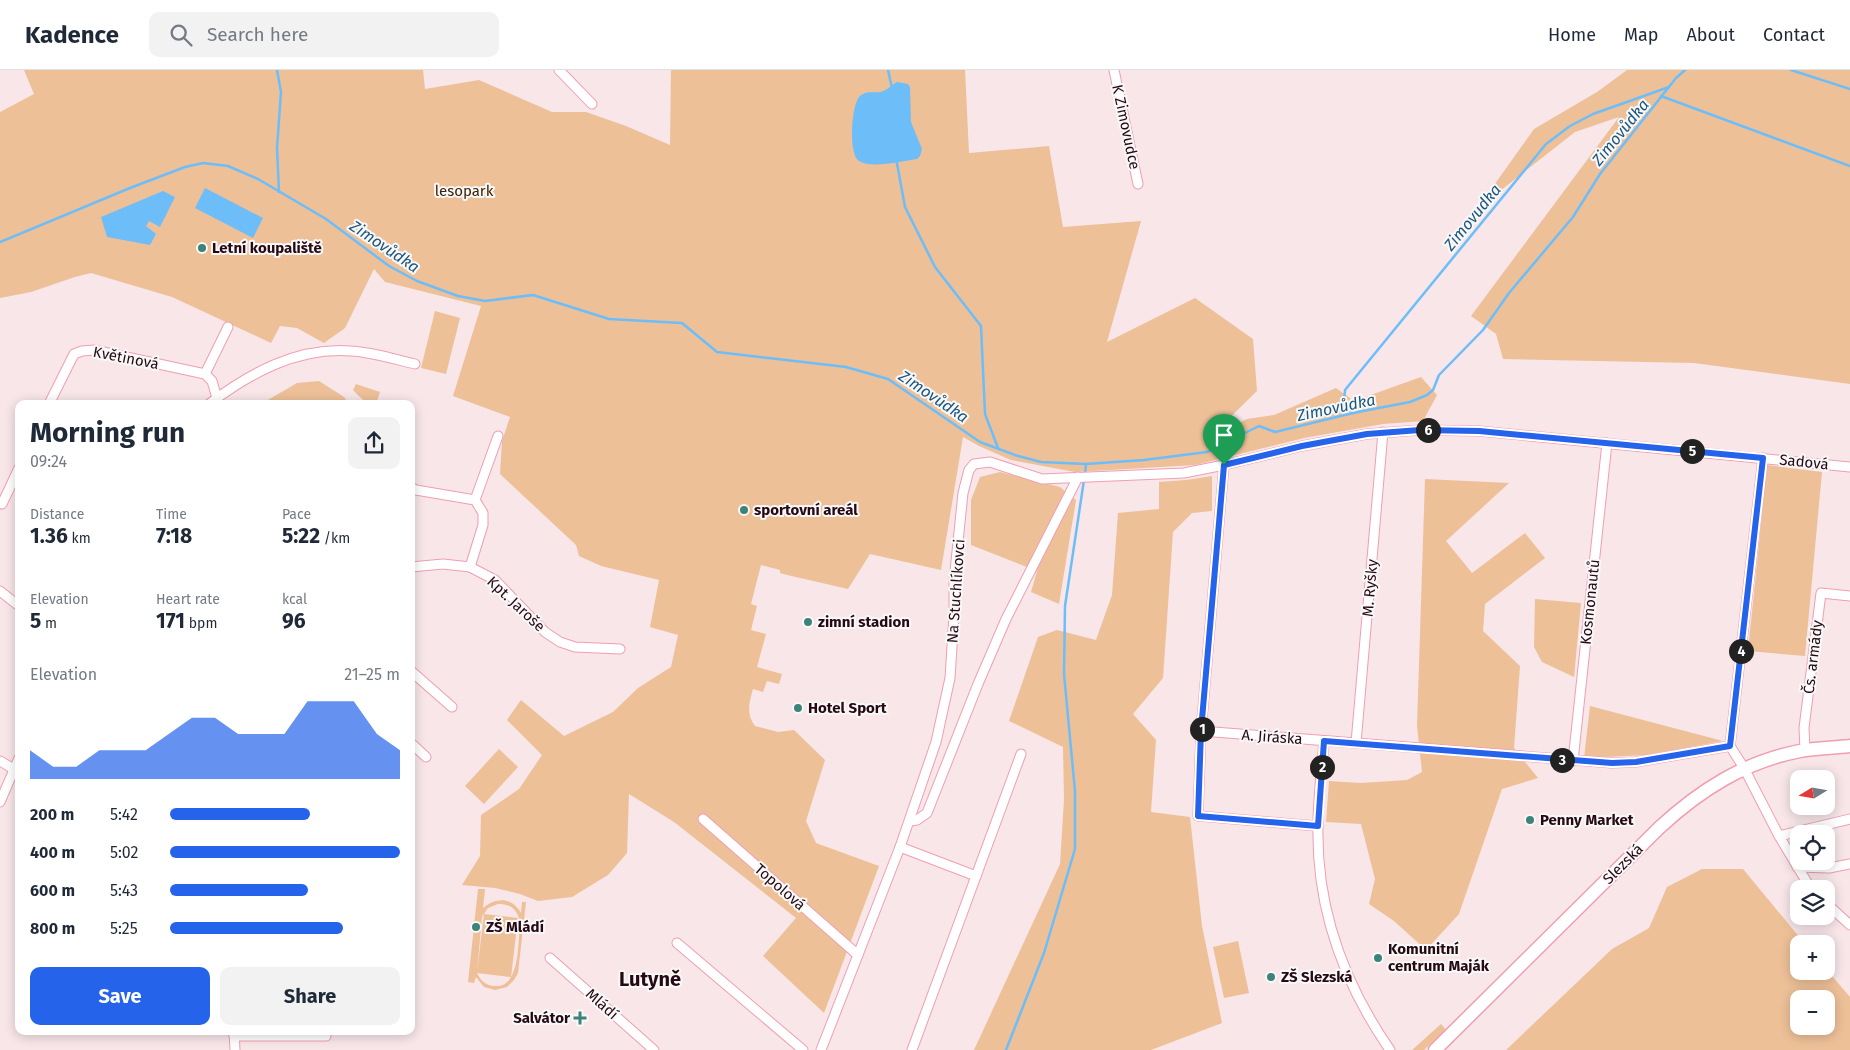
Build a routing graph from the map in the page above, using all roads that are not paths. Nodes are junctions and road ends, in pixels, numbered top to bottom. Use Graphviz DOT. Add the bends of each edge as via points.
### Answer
graph roads {
  1 [pos="559,70"];
  2 [pos="1114,70"];
  3 [pos="592,104"];
  4 [pos="1138,184"];
  5 [pos="228,327"];
  6 [pos="415,364"];
  7 [pos="205,374"];
  8 [pos="217,398"];
  9 [pos="51,400"];
  10 [pos="214,400"];
  11 [pos="1383,432"];
  12 [pos="498,436"];
  13 [pos="1607,443"];
  14 [pos="1763,458"];
  15 [pos="1224,465"];
  16 [pos="1850,467"];
  17 [pos="15,476"];
  18 [pos="1078,477"];
  19 [pos="415,489"];
  20 [pos="475,500"];
  21 [pos="2,504"];
  22 [pos="415,567"];
  23 [pos="470,567"];
  24 [pos="0,591"];
  25 [pos="1850,596"];
  26 [pos="15,603"];
  27 [pos="620,649"];
  28 [pos="415,675"];
  29 [pos="452,707"];
  30 [pos="1201,731"];
  31 [pos="1324,741"];
  32 [pos="1356,743"];
  33 [pos="1730,746"];
  34 [pos="1850,746"];
  35 [pos="415,747"];
  36 [pos="1805,750"];
  37 [pos="1021,754"];
  38 [pos="426,757"];
  39 [pos="1573,761"];
  40 [pos="0,762"];
  41 [pos="1744,768"];
  42 [pos="15,770"];
  43 [pos="15,773"];
  44 [pos="0,802"];
  45 [pos="703,819"];
  46 [pos="1850,819"];
  47 [pos="910,821"];
  48 [pos="1318,826"];
  49 [pos="1779,836"];
  50 [pos="900,847"];
  51 [pos="1790,855"];
  52 [pos="1850,864"];
  53 [pos="1835,867"];
  54 [pos="976,876"];
  55 [pos="1835,911"];
  56 [pos="1850,925"];
  57 [pos="677,943"];
  58 [pos="858,955"];
  59 [pos="550,958"];
  60 [pos="234,1035"];
  61 [pos="280,1035"];
  62 [pos="326,1036"];
  63 [pos="235,1050"];
  64 [pos="654,1050"];
  65 [pos="803,1050"];
  66 [pos="820,1050"];
  67 [pos="912,1050"];
  68 [pos="1390,1050"];
  69 [pos="1435,1050"];
  1 -- 3 [label="street"];
  2 -- 4 [label="street, K Zimovudce"];
  5 -- 7 [label="street"];
  6 -- 8 [label="street" via="353,351 324,352 274,364 250,375"];
  7 -- 8 [label="street" via="212,381"];
  7 -- 9 [label="street, Květinová" via="94,350 82,351 74,354"];
  8 -- 10 [label="street"];
  11 -- 13 [label="street, Sadová" via="1479,431"];
  11 -- 15 [label="street, Sadová" via="1302,446"];
  11 -- 32 [label="street, M. Ryšky"];
  12 -- 20 [label="street"];
  13 -- 14 [label="street, Sadová"];
  13 -- 39 [label="street, Kosmonautů"];
  14 -- 16 [label="street, Sadová"];
  14 -- 33 [label="street"];
  15 -- 18 [label="street, Na Stuchlíkovci" via="1184,473"];
  15 -- 30 [label="street"];
  17 -- 21 [label="street"];
  18 -- 47 [label="street" via="1006,619 927,813"];
  18 -- 47 [label="street, Na Stuchlíkovci" via="1042,478 990,462 974,464 969,470 963,493 954,581 950,678 936,742"];
  19 -- 20 [label="street"];
  20 -- 23 [label="street" via="483,513 483,525"];
  22 -- 23 [label="street, Kpt. Jaroše" via="443,564"];
  23 -- 27 [label="street, Kpt. Jaroše" via="495,580 545,632 560,642 576,647"];
  24 -- 26 [label="street"];
  25 -- 36 [label="street, Čs. armády" via="1821,593 1804,728"];
  28 -- 29 [label="street"];
  30 -- 31 [label="street, A. Jiráska"];
  30 -- 48 [label="street" via="1198,816"];
  31 -- 32 [label="street, A. Jiráska"];
  31 -- 48 [label="street"];
  32 -- 39 [label="street, A. Jiráska"];
  33 -- 39 [label="street, A. Jiráska" via="1636,762"];
  33 -- 41 [label="street"];
  34 -- 36 [label="street, Slezská"];
  35 -- 38 [label="street"];
  36 -- 41 [label="street, Slezská"];
  37 -- 54 [label="street"];
  40 -- 42 [label="street"];
  41 -- 49 [label="street"];
  41 -- 69 [label="street, Slezská" via="1712,786 1670,817"];
  43 -- 44 [label="street"];
  45 -- 58 [label="street, Topolová"];
  46 -- 49 [label="street"];
  47 -- 50 [label="street, Na Stuchlíkovci"];
  48 -- 68 [label="street" via="1319,866 1326,914 1355,993"];
  49 -- 51 [label="street"];
  50 -- 54 [label="street"];
  50 -- 58 [label="street, Na Stuchlíkovci"];
  52 -- 53 [label="street"];
  54 -- 67 [label="street"];
  55 -- 56 [label="street"];
  57 -- 65 [label="street"];
  58 -- 66 [label="street, Na Stuchlíkovci"];
  59 -- 64 [label="street, Mládí"];
  60 -- 63 [label="street"];
  61 -- 62 [label="street"];
}
